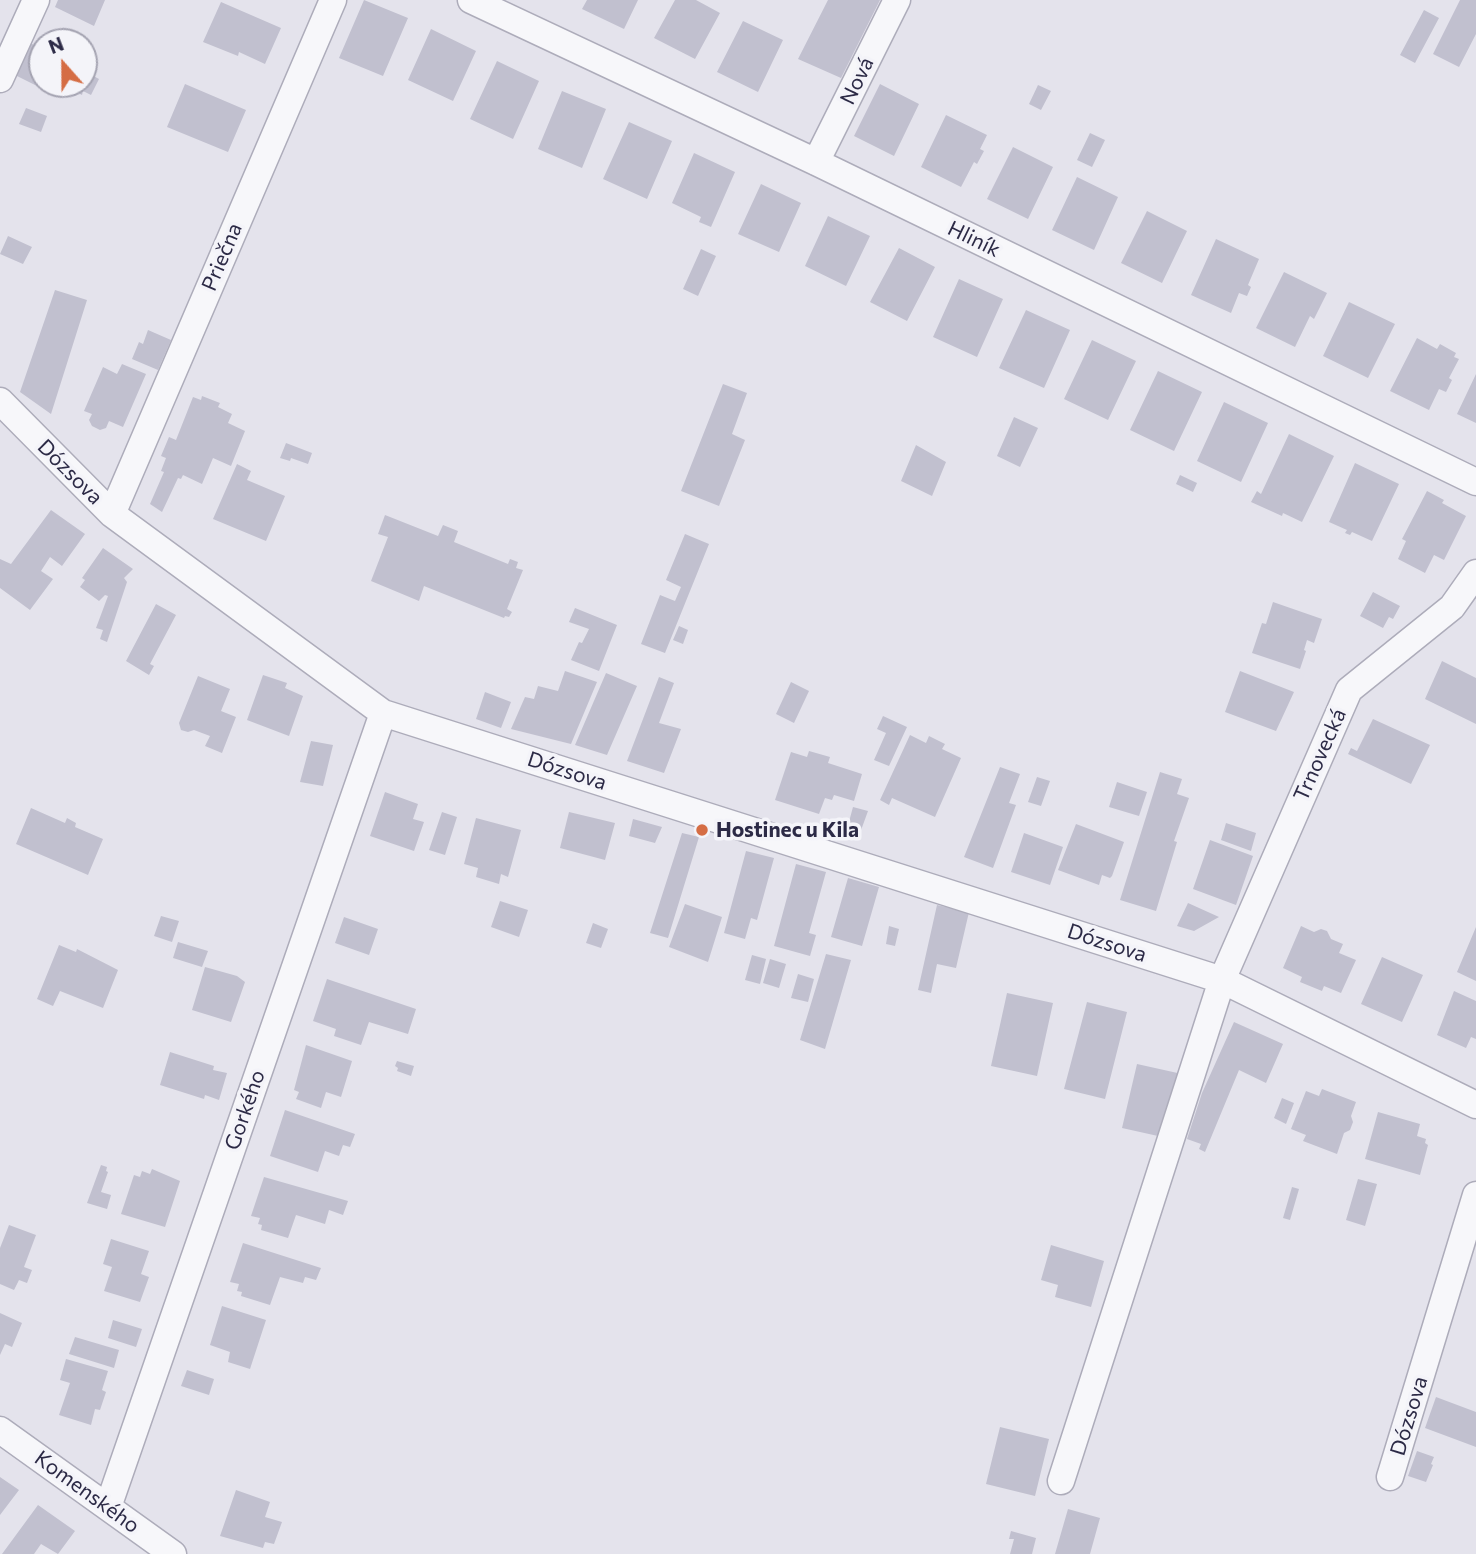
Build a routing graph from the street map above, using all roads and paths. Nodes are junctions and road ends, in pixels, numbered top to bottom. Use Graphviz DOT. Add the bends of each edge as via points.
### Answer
graph roads {
  1 [pos="36,0"];
  2 [pos="333,0"];
  3 [pos="471,0"];
  4 [pos="897,0"];
  5 [pos="0,79"];
  6 [pos="817,162"];
  7 [pos="0,401"];
  8 [pos="1476,482"];
  9 [pos="112,514"];
  10 [pos="1476,573"];
  11 [pos="383,713"];
  12 [pos="1222,980"];
  13 [pos="1476,1105"];
  14 [pos="1476,1195"];
  15 [pos="0,1430"];
  16 [pos="1390,1477"];
  17 [pos="1061,1481"];
  18 [pos="108,1507"];
  19 [pos="173,1554"];
  1 -- 5 [label="street"];
  2 -- 9 [label="street, Priečna"];
  3 -- 6 [label="street, Hliník"];
  4 -- 6 [label="street, Nová"];
  6 -- 8 [label="street, Hliník"];
  7 -- 9 [label="street, Dózsova"];
  9 -- 11 [label="street, Dózsova"];
  10 -- 12 [label="street, Trnovecká" via="1452,607 1349,690"];
  11 -- 12 [label="street, Dózsova"];
  11 -- 18 [label="street, Gorkého"];
  12 -- 13 [label="street, Dózsova"];
  12 -- 17 [label="street"];
  14 -- 16 [label="street, Dózsova"];
  15 -- 18 [label="street, Komenského"];
  18 -- 19 [label="street, Komenského"];
}
